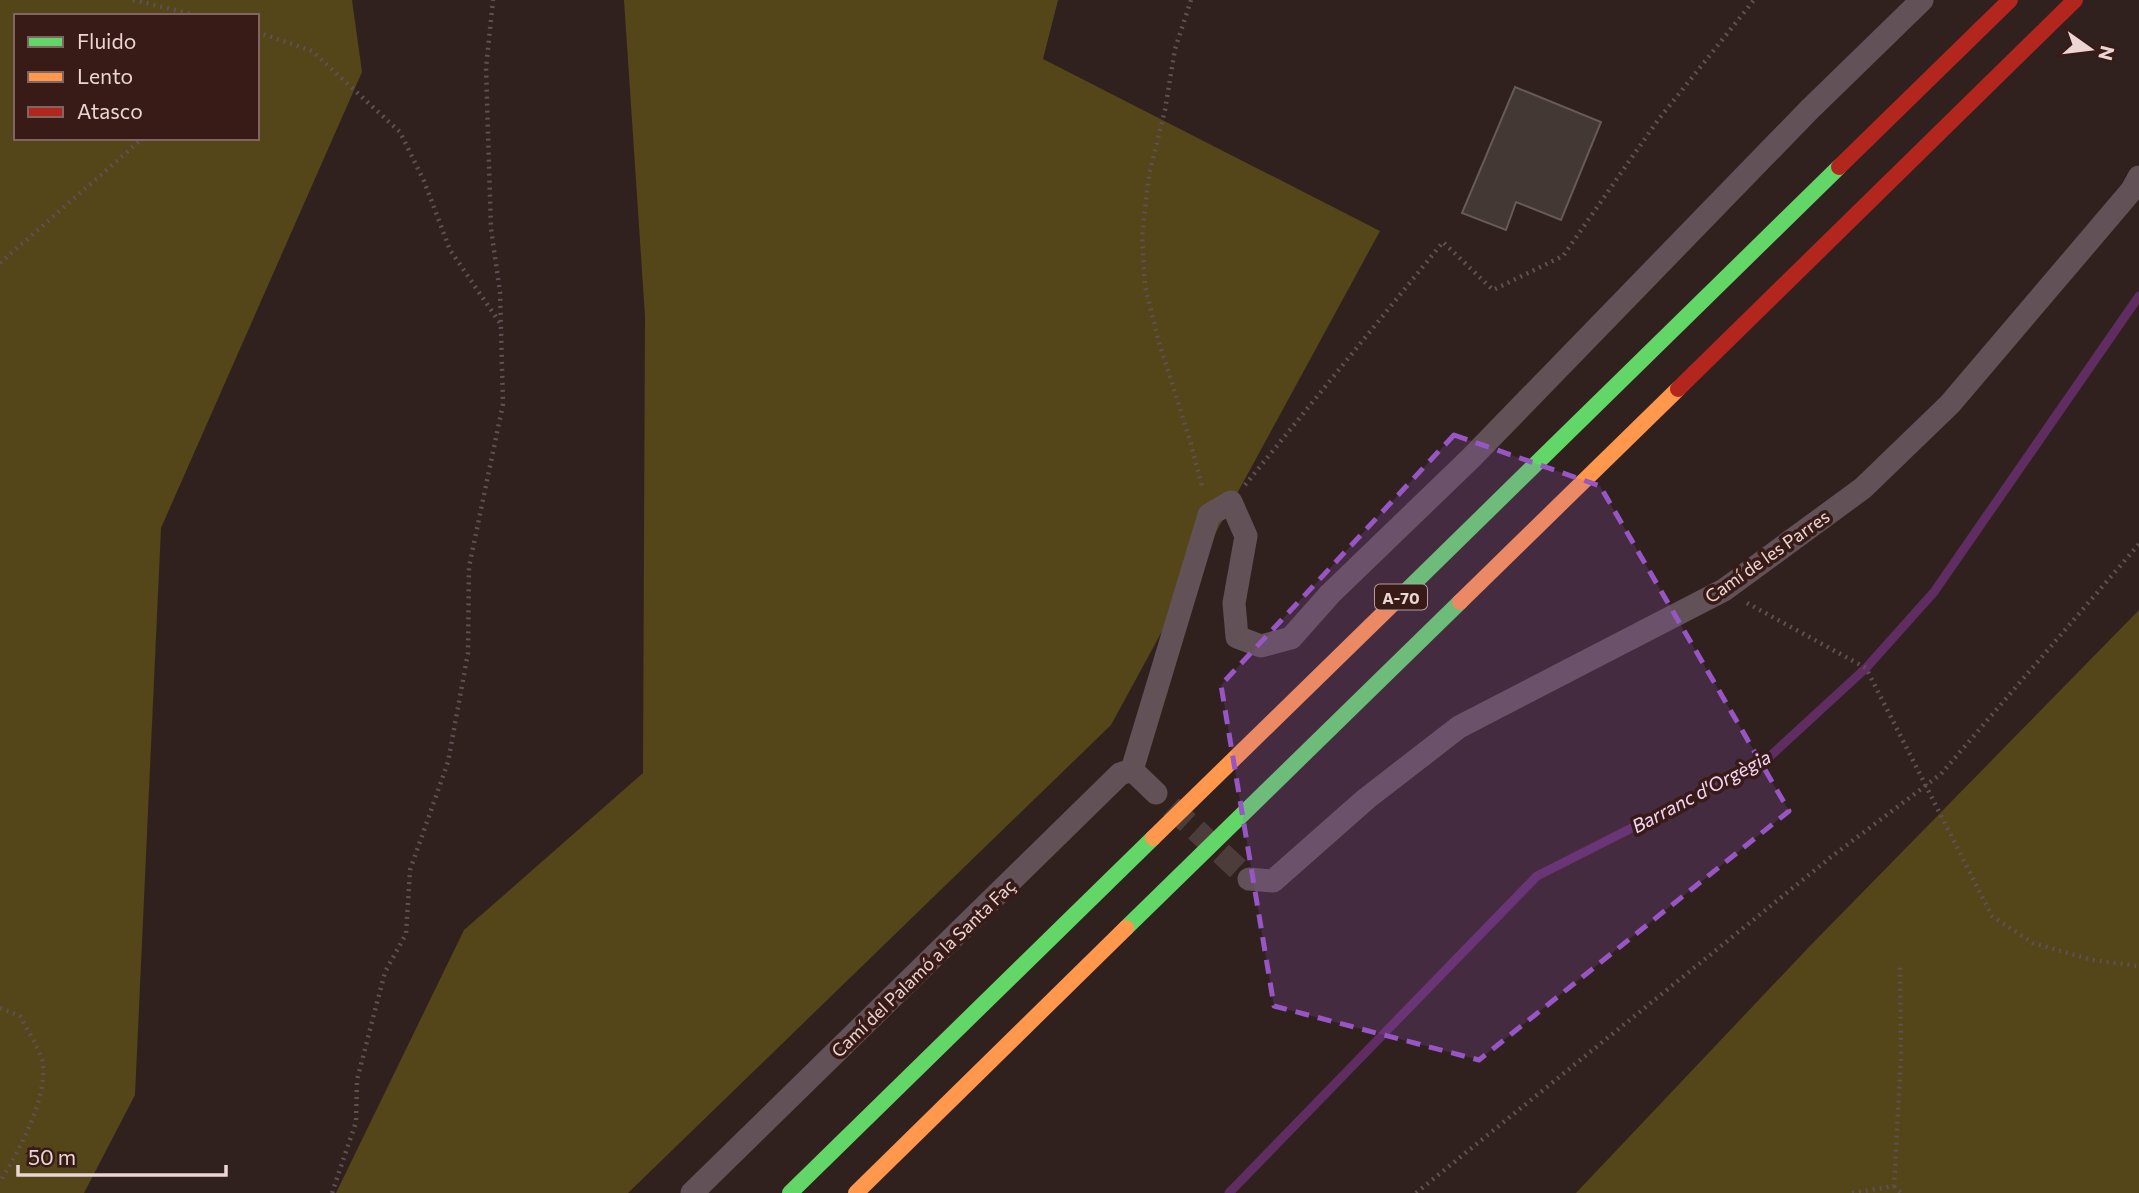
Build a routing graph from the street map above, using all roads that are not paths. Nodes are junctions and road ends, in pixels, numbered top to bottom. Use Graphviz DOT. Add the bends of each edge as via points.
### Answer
graph roads {
  1 [pos="1922,0"];
  2 [pos="2010,0"];
  3 [pos="2075,0"];
  4 [pos="2139,177"];
  5 [pos="1132,770"];
  6 [pos="1156,793"];
  7 [pos="1249,879"];
  8 [pos="692,1193"];
  9 [pos="790,1193"];
  10 [pos="856,1193"];
  1 -- 5 [label="street" via="1471,458 1330,594 1292,638 1261,646 1237,638 1234,603 1246,536 1231,502 1209,515"];
  2 -- 9 [label="highway, A-70"];
  3 -- 10 [label="highway, A-70"];
  4 -- 7 [label="street, Camí de les Parres" via="1950,404 1863,488 1724,590 1459,727 1366,799 1273,881"];
  5 -- 6 [label="street"];
  5 -- 8 [label="street, Camí del Palamó a la Santa Faç" via="1120,774"];
}
